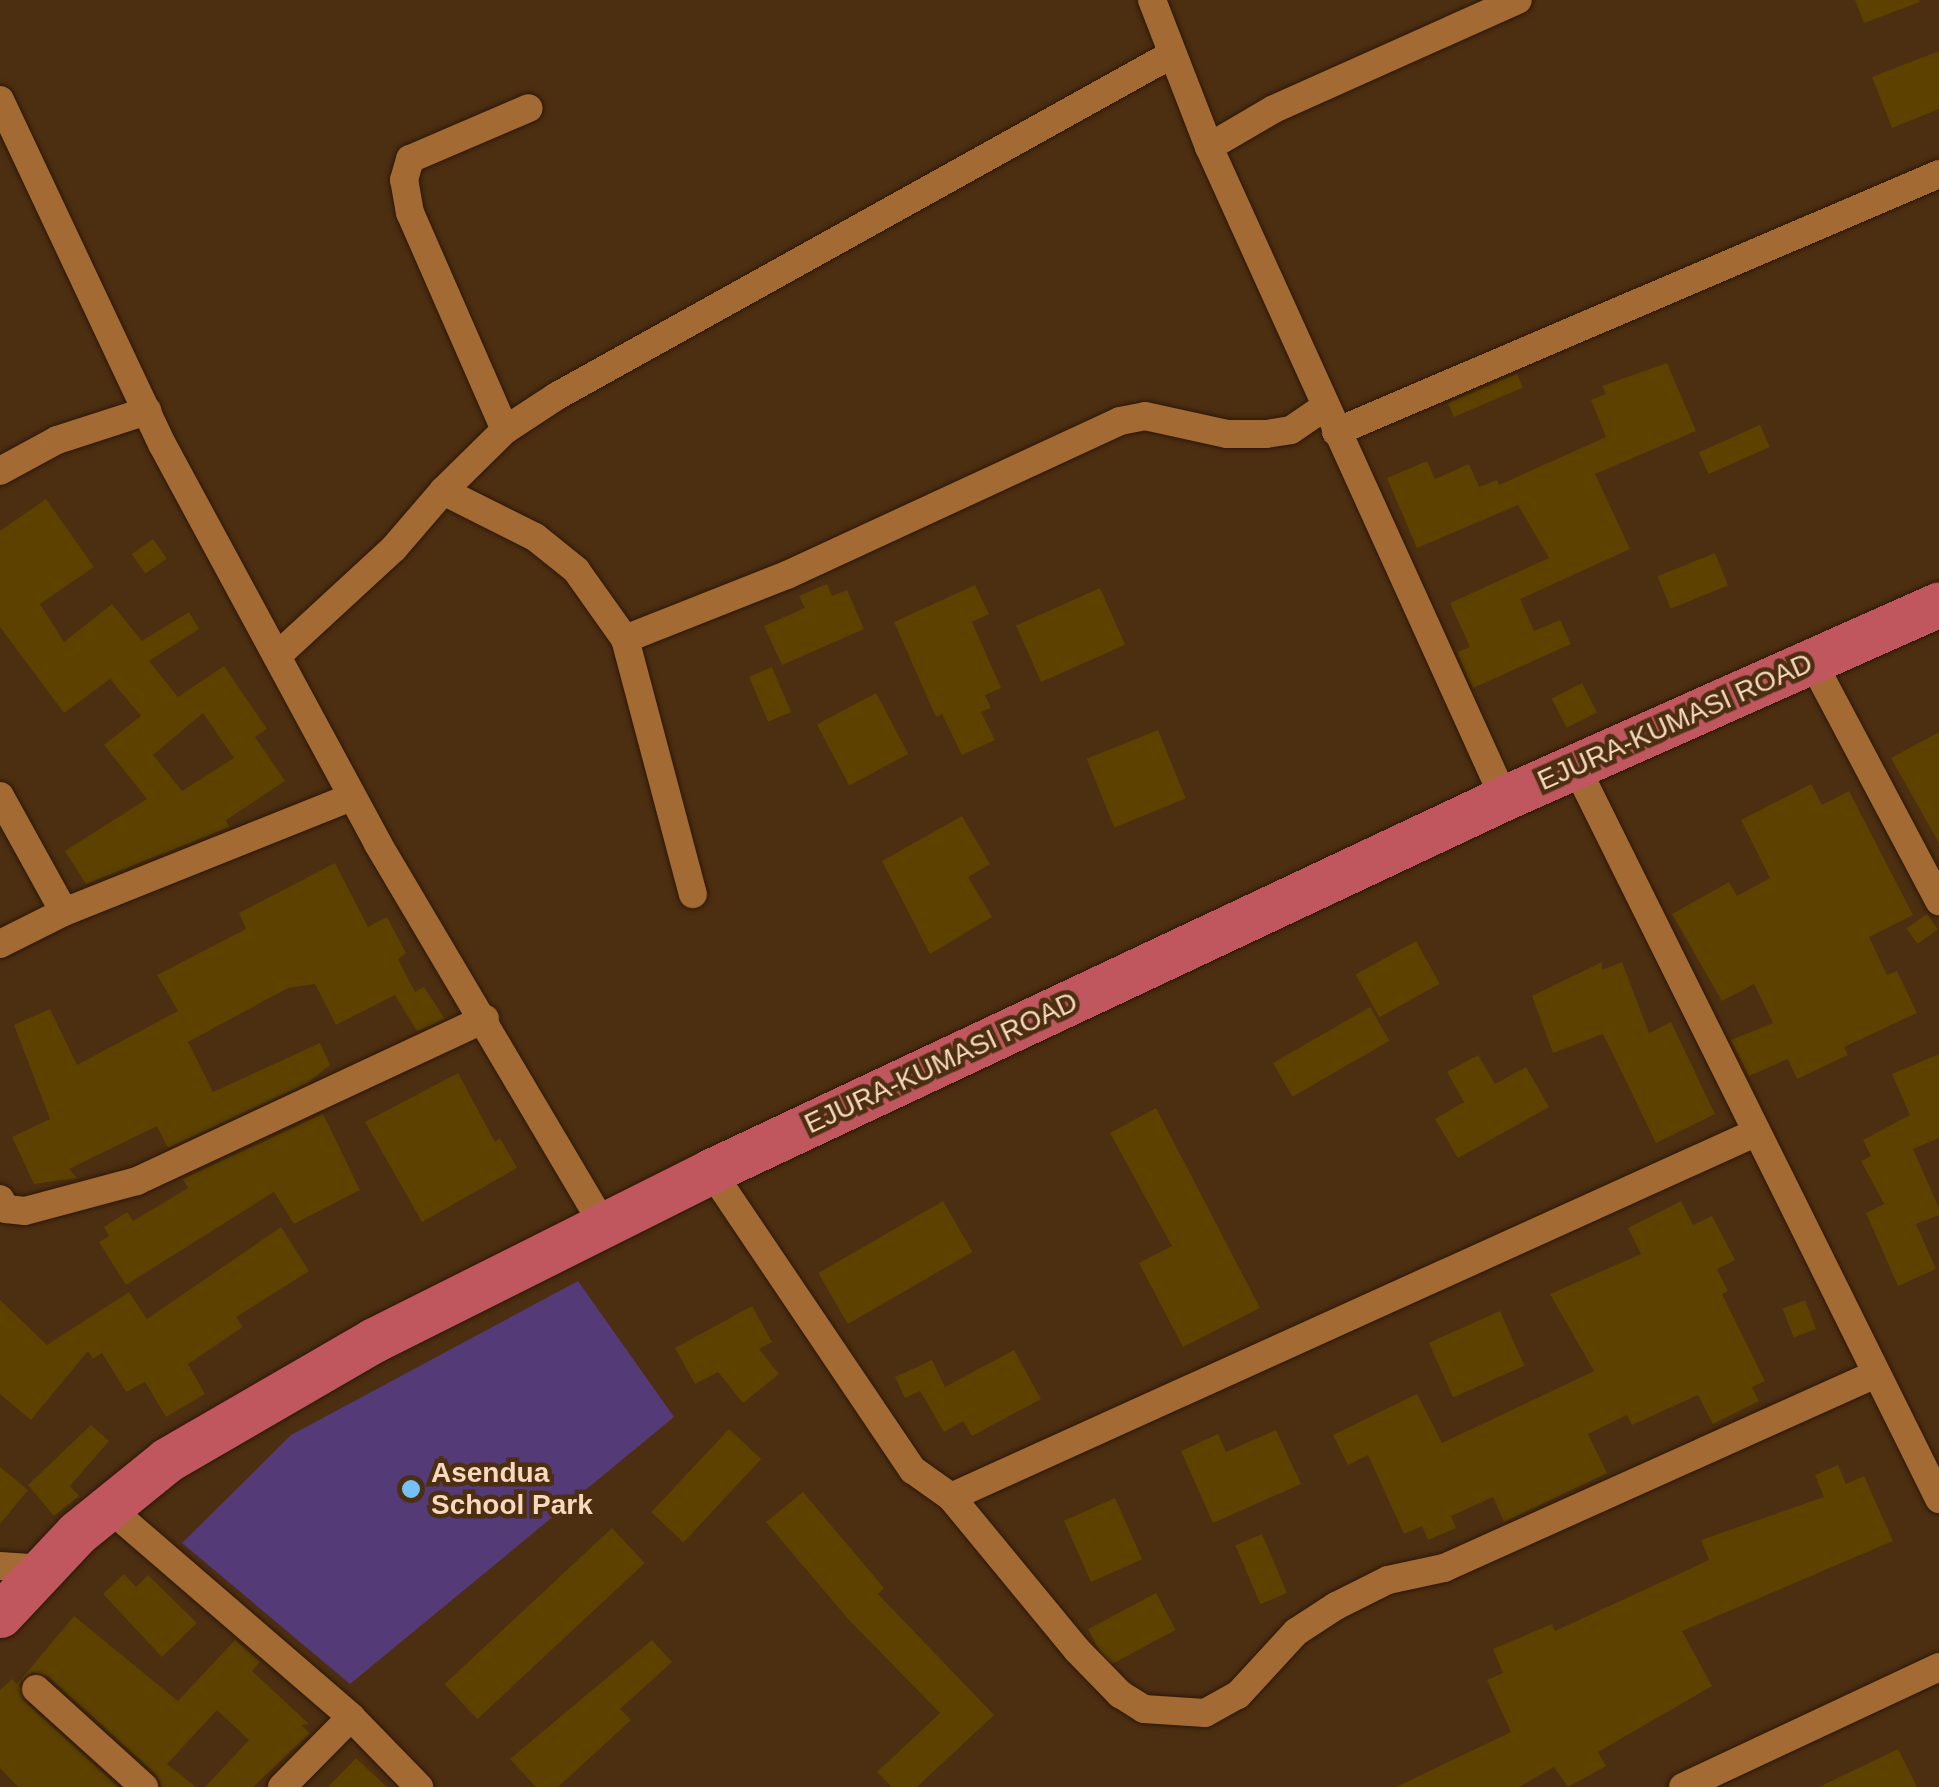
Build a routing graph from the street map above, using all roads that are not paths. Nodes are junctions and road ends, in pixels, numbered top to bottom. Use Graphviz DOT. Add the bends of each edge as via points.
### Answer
graph roads {
  1 [pos="1152,0"];
  2 [pos="1518,0"];
  3 [pos="1169,56"];
  4 [pos="0,100"];
  5 [pos="529,108"];
  6 [pos="1209,148"];
  7 [pos="1939,174"];
  8 [pos="146,411"];
  9 [pos="1331,419"];
  10 [pos="505,430"];
  11 [pos="0,471"];
  12 [pos="443,491"];
  13 [pos="1939,604"];
  14 [pos="625,639"];
  15 [pos="276,656"];
  16 [pos="1812,661"];
  17 [pos="1578,769"];
  18 [pos="0,796"];
  19 [pos="352,797"];
  20 [pos="1504,798"];
  21 [pos="693,894"];
  22 [pos="1939,902"];
  23 [pos="64,912"];
  24 [pos="0,944"];
  25 [pos="486,1019"];
  26 [pos="1754,1133"];
  27 [pos="711,1172"];
  28 [pos="0,1199"];
  29 [pos="604,1226"];
  30 [pos="1876,1374"];
  31 [pos="951,1497"];
  32 [pos="1939,1499"];
  33 [pos="108,1507"];
  34 [pos="0,1566"];
  35 [pos="45,1569"];
  36 [pos="0,1616"];
  37 [pos="1939,1667"];
  38 [pos="36,1690"];
  39 [pos="351,1717"];
  40 [pos="1756,1748"];
  41 [pos="144,1787"];
  42 [pos="282,1787"];
  43 [pos="419,1787"];
  44 [pos="1684,1787"];
  45 [pos="1730,1787"];
  1 -- 3 [label="street"];
  2 -- 6 [label="street" via="1274,109"];
  3 -- 6 [label="street"];
  3 -- 10 [label="street"];
  4 -- 8 [label="street"];
  5 -- 10 [label="street" via="410,159 404,180 410,213"];
  6 -- 9 [label="street"];
  7 -- 9 [label="street"];
  8 -- 11 [label="street" via="57,440"];
  8 -- 15 [label="street"];
  9 -- 14 [label="street" via="1266,434 1145,416 1120,422 787,574"];
  9 -- 20 [label="street"];
  10 -- 12 [label="street"];
  12 -- 14 [label="street" via="535,536 576,570"];
  12 -- 15 [label="street" via="354,588"];
  13 -- 16 [label="main road, EJURA-KUMASI ROAD"];
  14 -- 21 [label="street"];
  15 -- 19 [label="street"];
  16 -- 17 [label="main road, EJURA-KUMASI ROAD"];
  16 -- 22 [label="street"];
  17 -- 20 [label="main road, EJURA-KUMASI ROAD"];
  17 -- 26 [label="street"];
  18 -- 23 [label="street"];
  19 -- 23 [label="street"];
  19 -- 25 [label="street"];
  20 -- 27 [label="main road, EJURA-KUMASI ROAD"];
  23 -- 24 [label="street"];
  25 -- 28 [label="street" via="137,1180 25,1210 6,1209"];
  25 -- 29 [label="street"];
  26 -- 30 [label="street"];
  26 -- 31 [label="street"];
  27 -- 29 [label="main road, EJURA-KUMASI ROAD"];
  27 -- 31 [label="street" via="828,1339 879,1427 913,1470"];
  29 -- 33 [label="main road, EJURA-KUMASI ROAD" via="256,1406 166,1460"];
  30 -- 31 [label="street" via="1444,1568 1388,1580 1336,1606 1296,1632 1238,1695 1205,1713 1144,1708 1120,1694"];
  30 -- 32 [label="street"];
  33 -- 35 [label="main road, EJURA-KUMASI ROAD"];
  33 -- 39 [label="street"];
  34 -- 35 [label="street"];
  35 -- 36 [label="main road, EJURA-KUMASI ROAD"];
  37 -- 40 [label="street"];
  38 -- 41 [label="street"];
  39 -- 42 [label="street"];
  39 -- 43 [label="street"];
  40 -- 44 [label="street"];
  40 -- 45 [label="street"];
}
